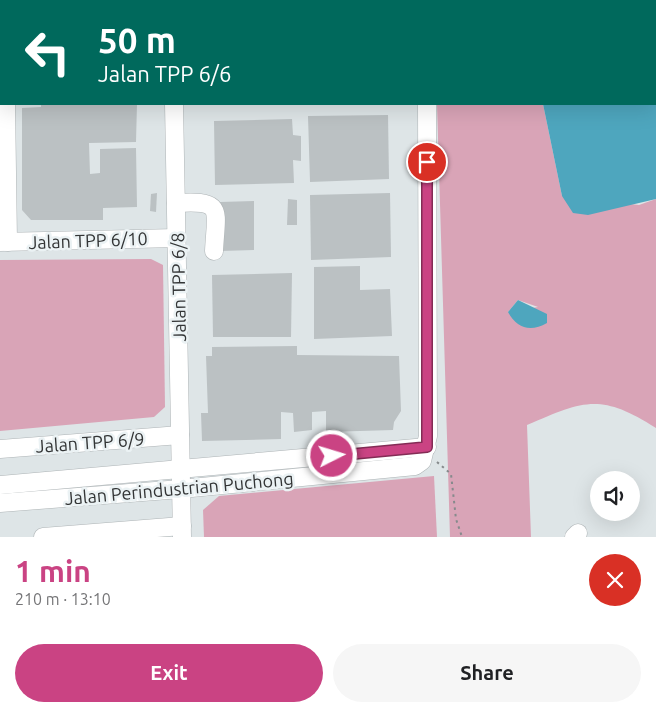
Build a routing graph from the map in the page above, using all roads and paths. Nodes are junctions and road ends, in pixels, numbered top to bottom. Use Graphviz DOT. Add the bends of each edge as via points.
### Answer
graph roads {
  1 [pos="6,105"];
  2 [pos="174,105"];
  3 [pos="426,105"];
  4 [pos="176,202"];
  5 [pos="177,238"];
  6 [pos="4,242"];
  7 [pos="214,250"];
  8 [pos="180,435"];
  9 [pos="428,442"];
  10 [pos="0,449"];
  11 [pos="181,470"];
  12 [pos="0,485"];
  13 [pos="181,489"];
  14 [pos="0,503"];
  15 [pos="182,531"];
  16 [pos="115,534"];
  17 [pos="43,537"];
  18 [pos="462,537"];
  1 -- 6 [label="street"];
  2 -- 4 [label="street, Jalan TPP 6/8"];
  3 -- 9 [label="street"];
  4 -- 5 [label="street, Jalan TPP 6/8"];
  4 -- 7 [label="street" via="206,202 213,206 216,214"];
  5 -- 6 [label="street, Jalan TPP 6/10"];
  5 -- 8 [label="street, Jalan TPP 6/8"];
  8 -- 10 [label="street, Jalan TPP 6/9"];
  8 -- 11 [label="street, Jalan TPP 6/8"];
  9 -- 11 [label="street, Jalan Perindustrian Puchong"];
  9 -- 13 [label="street, Jalan Perindustrian Puchong" via="422,461 415,466"];
  9 -- 18 [label="path" via="432,442 438,463 451,474 456,519"];
  11 -- 12 [label="street, Jalan Perindustrian Puchong"];
  11 -- 13 [label="street, Jalan TPP 6/8"];
  13 -- 14 [label="street, Jalan Perindustrian Puchong"];
  13 -- 15 [label="street, Jalan TPP 6/8"];
  15 -- 16 [label="street"];
  16 -- 17 [label="street"];
}
